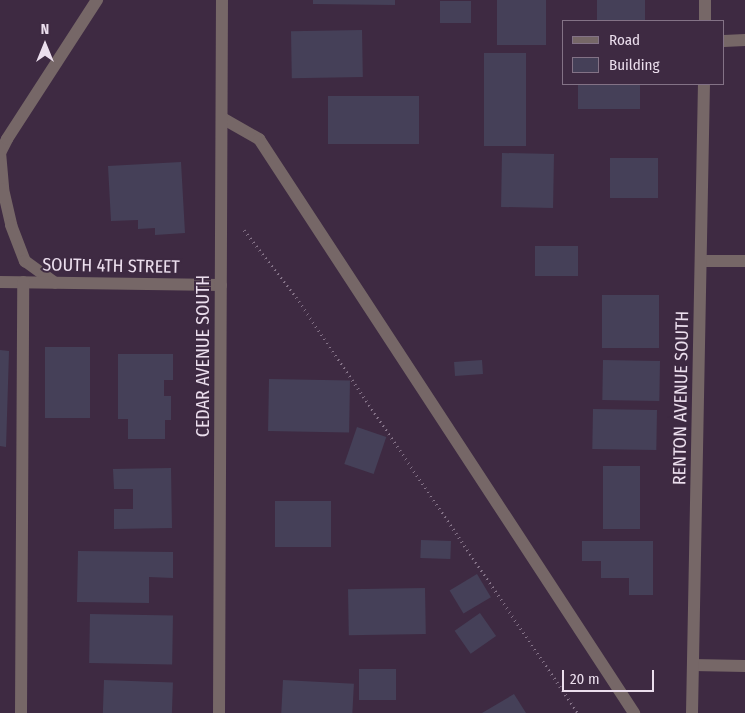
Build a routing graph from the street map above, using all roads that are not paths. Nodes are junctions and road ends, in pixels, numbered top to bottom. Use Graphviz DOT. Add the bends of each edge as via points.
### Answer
graph roads {
  1 [pos="96,0"];
  2 [pos="222,0"];
  3 [pos="706,0"];
  4 [pos="705,20"];
  5 [pos="725,40"];
  6 [pos="745,40"];
  7 [pos="704,85"];
  8 [pos="222,118"];
  9 [pos="0,153"];
  10 [pos="745,261"];
  11 [pos="701,262"];
  12 [pos="0,282"];
  13 [pos="23,282"];
  14 [pos="55,282"];
  15 [pos="221,284"];
  16 [pos="693,665"];
  17 [pos="745,666"];
  18 [pos="21,713"];
  19 [pos="218,713"];
  20 [pos="634,713"];
  21 [pos="692,713"];
  1 -- 9 [label="street"];
  2 -- 8 [label="street, CEDAR AVENUE SOUTH"];
  3 -- 4 [label="street"];
  5 -- 6 [label="street"];
  7 -- 11 [label="street, RENTON AVENUE SOUTH"];
  8 -- 15 [label="street, CEDAR AVENUE SOUTH"];
  8 -- 20 [label="street" via="259,139"];
  9 -- 14 [label="street" via="10,225 25,261"];
  10 -- 11 [label="street"];
  11 -- 16 [label="street, RENTON AVENUE SOUTH"];
  12 -- 13 [label="street, SOUTH 4TH STREET"];
  13 -- 14 [label="street, SOUTH 4TH STREET"];
  13 -- 18 [label="street"];
  14 -- 15 [label="street, SOUTH 4TH STREET"];
  15 -- 19 [label="street, CEDAR AVENUE SOUTH"];
  16 -- 17 [label="street"];
  16 -- 21 [label="street, RENTON AVENUE SOUTH"];
}
